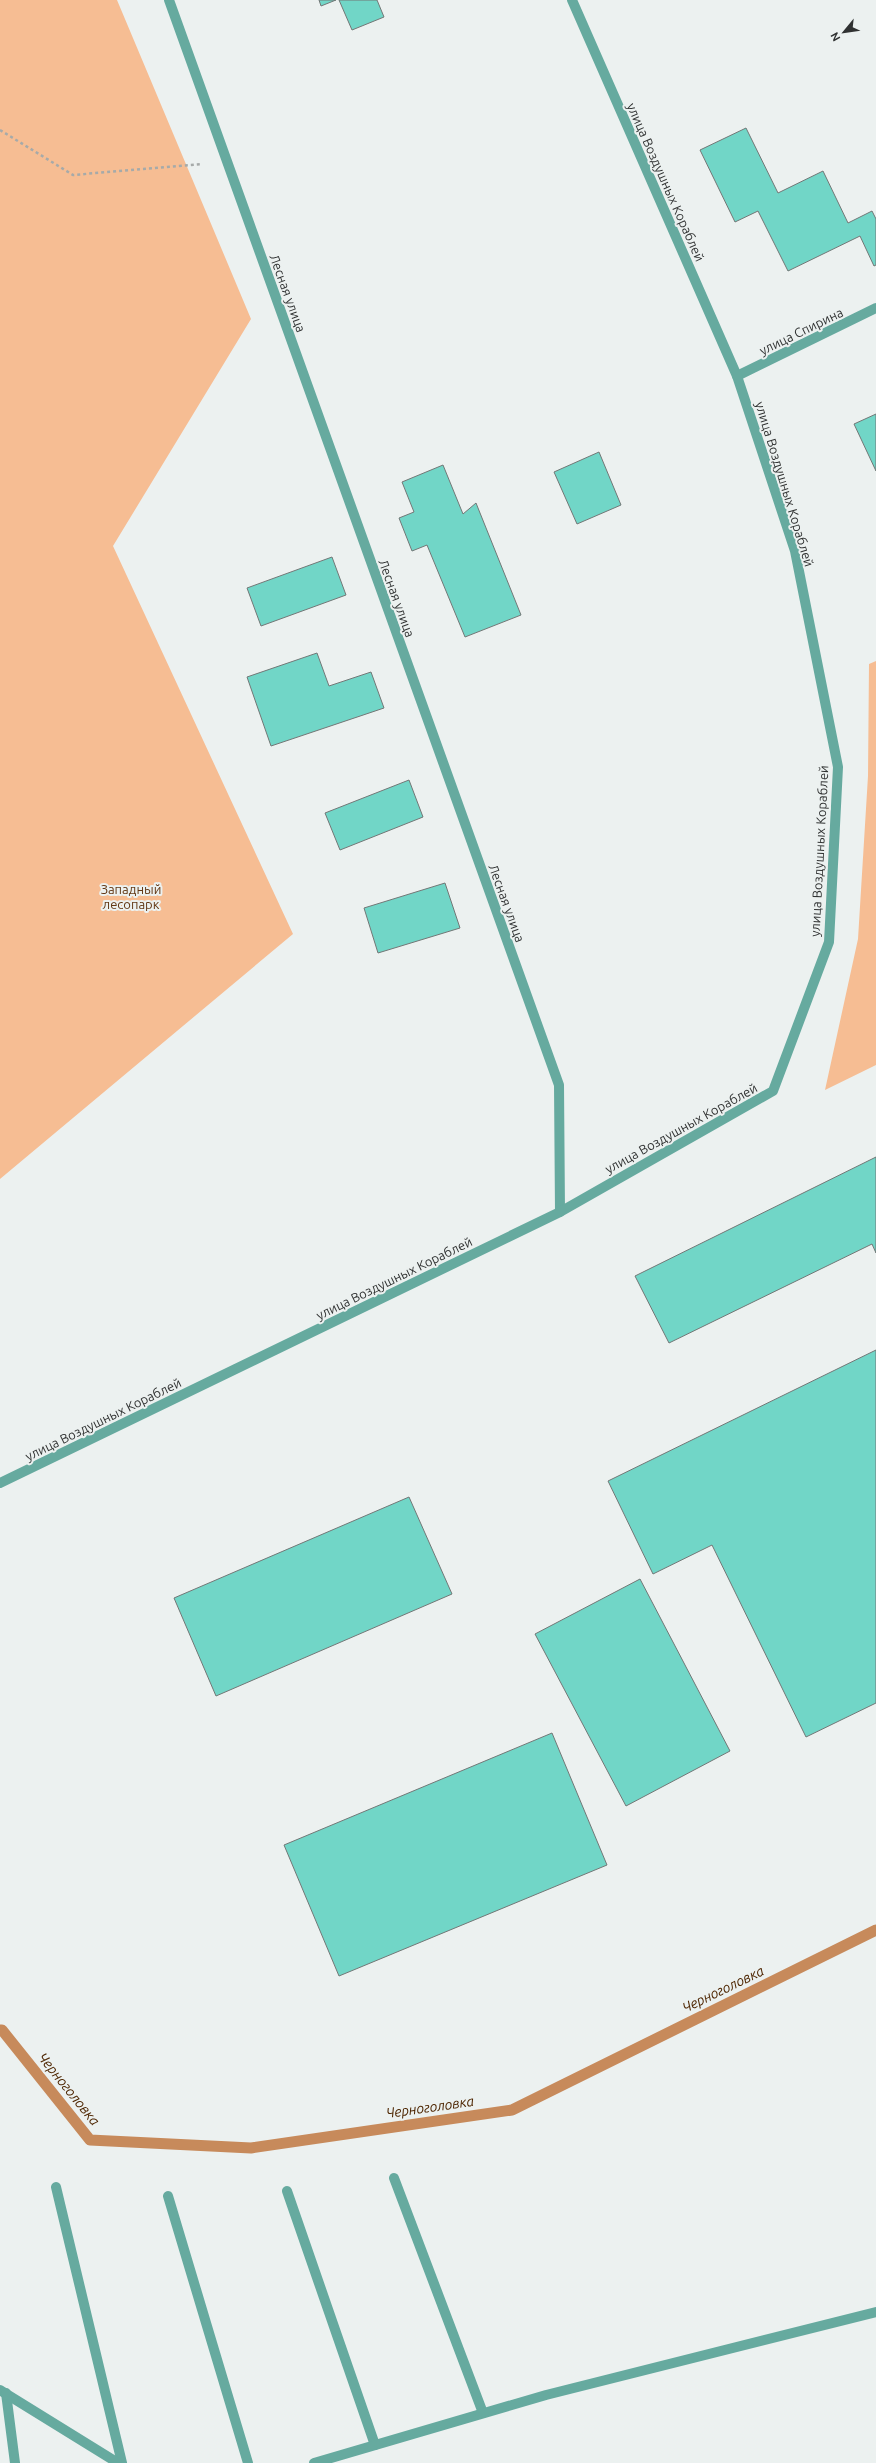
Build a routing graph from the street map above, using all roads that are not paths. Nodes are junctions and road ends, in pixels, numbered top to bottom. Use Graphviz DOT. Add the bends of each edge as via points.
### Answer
graph roads {
  1 [pos="169,0"];
  2 [pos="572,0"];
  3 [pos="876,308"];
  4 [pos="737,376"];
  5 [pos="560,1212"];
  6 [pos="0,1483"];
  7 [pos="394,2178"];
  8 [pos="56,2187"];
  9 [pos="287,2191"];
  10 [pos="168,2196"];
  11 [pos="876,2312"];
  12 [pos="3,2391"];
  13 [pos="483,2413"];
  14 [pos="375,2445"];
  15 [pos="15,2463"];
  16 [pos="118,2463"];
  17 [pos="122,2463"];
  18 [pos="248,2463"];
  19 [pos="314,2463"];
  1 -- 5 [label="street, Лесная улица" via="558,1084"];
  2 -- 4 [label="street, улица Воздушных Кораблей"];
  3 -- 4 [label="street, улица Спирина"];
  4 -- 5 [label="street, улица Воздушных Кораблей" via="795,552 838,767 829,942 773,1092"];
  5 -- 6 [label="street, улица Воздушных Кораблей"];
  7 -- 13 [label="street"];
  8 -- 17 [label="street"];
  9 -- 14 [label="street"];
  10 -- 18 [label="street"];
  11 -- 13 [label="street"];
  12 -- 15 [label="street"];
  12 -- 16 [label="street"];
  13 -- 14 [label="street"];
  14 -- 19 [label="street"];
}
